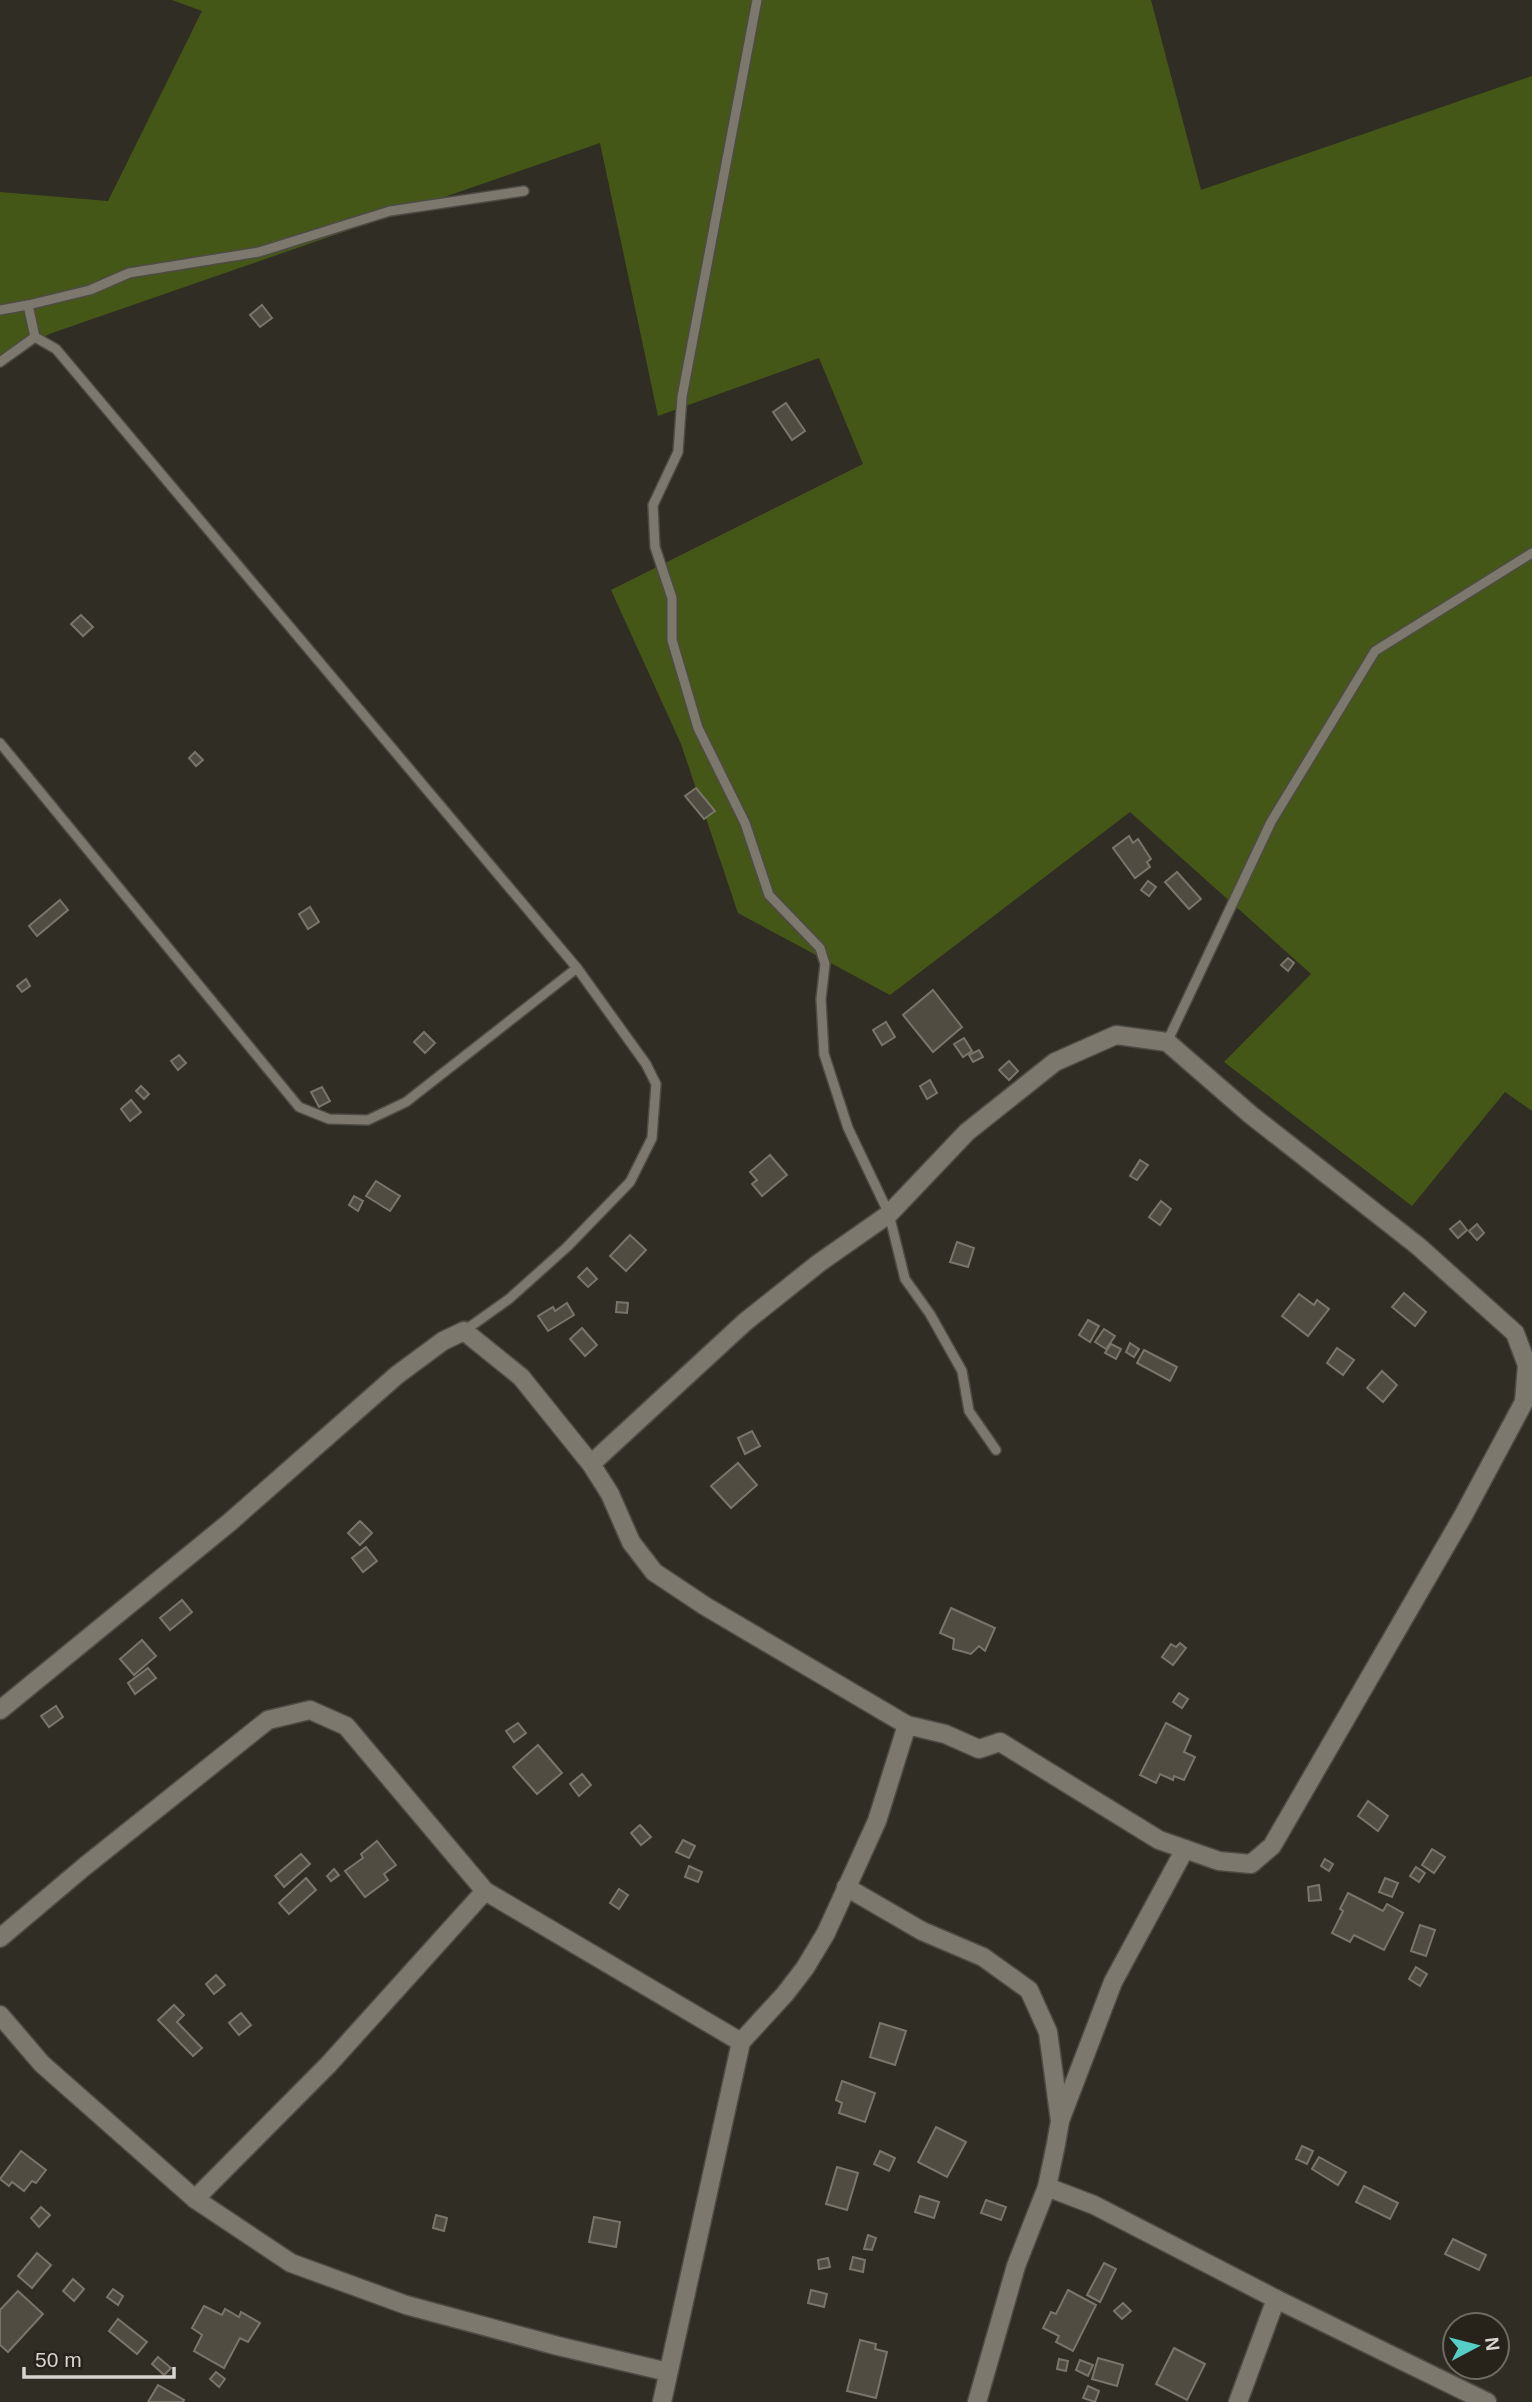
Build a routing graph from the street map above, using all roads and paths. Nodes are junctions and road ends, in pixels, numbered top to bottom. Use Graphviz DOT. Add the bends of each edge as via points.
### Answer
graph roads {
  1 [pos="757,0"];
  2 [pos="524,191"];
  3 [pos="28,305"];
  4 [pos="0,310"];
  5 [pos="35,337"];
  6 [pos="0,362"];
  7 [pos="1532,553"];
  8 [pos="0,743"];
  9 [pos="577,968"];
  10 [pos="1167,1042"];
  11 [pos="889,1214"];
  12 [pos="464,1331"];
  13 [pos="996,1450"];
  14 [pos="591,1464"];
  15 [pos="0,1710"];
  16 [pos="907,1726"];
  17 [pos="1185,1849"];
  18 [pos="846,1887"];
  19 [pos="485,1891"];
  20 [pos="0,1938"];
  21 [pos="0,2015"];
  22 [pos="741,2042"];
  23 [pos="1060,2121"];
  24 [pos="1047,2187"];
  25 [pos="195,2199"];
  26 [pos="1276,2299"];
  27 [pos="668,2372"];
  28 [pos="662,2402"];
  29 [pos="977,2402"];
  30 [pos="1238,2402"];
  31 [pos="1487,2402"];
  1 -- 11 [label="lane" via="682,397 678,452 653,505 655,547 672,598 672,640 698,729 745,824 769,895 820,947 825,964 821,999 824,1054 848,1128"];
  2 -- 3 [label="lane" via="390,211 259,252 129,273 90,290"];
  3 -- 4 [label="lane"];
  3 -- 5 [label="lane"];
  5 -- 6 [label="lane"];
  5 -- 9 [label="lane" via="65,359"];
  7 -- 10 [label="lane" via="1375,651 1271,822"];
  8 -- 9 [label="lane" via="299,1107 329,1119 368,1121 406,1102"];
  9 -- 12 [label="lane" via="656,1083 652,1138 630,1182 567,1247 509,1299"];
  10 -- 11 [label="street" via="1116,1035 1055,1062 967,1132"];
  10 -- 17 [label="street" via="1427,1254 1515,1334 1527,1365 1524,1402 1272,1846 1251,1864 1219,1861"];
  11 -- 13 [label="lane" via="905,1279 962,1371 970,1411"];
  11 -- 14 [label="street" via="744,1322"];
  12 -- 14 [label="street" via="521,1377"];
  12 -- 15 [label="street" via="443,1340 397,1375 230,1522"];
  14 -- 16 [label="street" via="631,1542 654,1572"];
  16 -- 17 [label="street" via="944,1734 979,1749 1000,1742 1159,1840"];
  16 -- 18 [label="street" via="877,1821"];
  17 -- 23 [label="street" via="1113,1982"];
  18 -- 22 [label="street" via="805,1968"];
  18 -- 23 [label="street" via="922,1931 983,1957 1029,1990 1048,2032"];
  19 -- 20 [label="street" via="346,1726 310,1710 268,1720"];
  19 -- 22 [label="street"];
  19 -- 25 [label="street" via="329,2064"];
  21 -- 25 [label="street" via="42,2063"];
  22 -- 27 [label="street"];
  23 -- 24 [label="street"];
  24 -- 26 [label="street" via="1094,2205"];
  24 -- 29 [label="street" via="1016,2266"];
  25 -- 27 [label="street" via="291,2263 406,2305"];
  26 -- 30 [label="street"];
  26 -- 31 [label="street"];
  27 -- 28 [label="street"];
}
